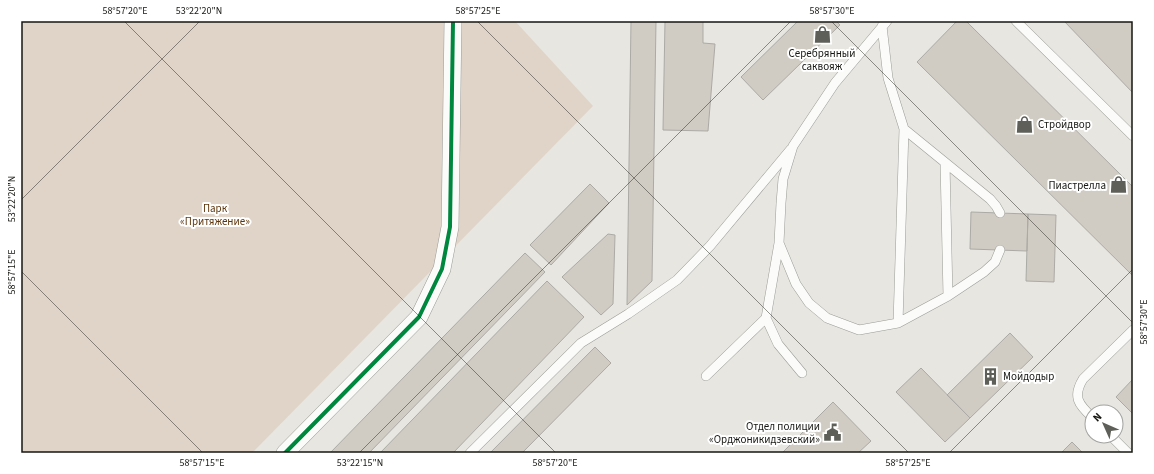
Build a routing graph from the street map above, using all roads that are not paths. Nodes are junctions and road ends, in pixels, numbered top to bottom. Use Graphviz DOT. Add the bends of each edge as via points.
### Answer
graph roads {
  1 [pos="453,21"];
  2 [pos="1016,21"];
  3 [pos="884,24"];
  4 [pos="904,129"];
  5 [pos="1133,136"];
  6 [pos="793,146"];
  7 [pos="944,163"];
  8 [pos="1000,213"];
  9 [pos="779,243"];
  10 [pos="1000,250"];
  11 [pos="948,296"];
  12 [pos="766,318"];
  13 [pos="898,323"];
  14 [pos="1133,330"];
  15 [pos="802,373"];
  16 [pos="706,376"];
  17 [pos="1084,410"];
  18 [pos="1119,444"];
  19 [pos="285,453"];
  20 [pos="470,453"];
  21 [pos="1128,453"];
  1 -- 19 [label="street" via="450,227 442,269 419,317"];
  2 -- 5 [label="lane"];
  3 -- 4 [label="lane" via="888,78"];
  3 -- 6 [label="lane" via="836,83"];
  4 -- 7 [label="lane"];
  4 -- 13 [label="lane"];
  6 -- 9 [label="lane" via="783,179"];
  6 -- 20 [label="lane" via="710,246 677,280 581,342"];
  7 -- 8 [label="lane" via="990,199"];
  7 -- 11 [label="lane"];
  9 -- 12 [label="lane"];
  9 -- 13 [label="lane" via="796,284 809,302 827,318 859,330"];
  10 -- 11 [label="lane" via="994,262 984,272"];
  11 -- 13 [label="lane"];
  12 -- 15 [label="lane" via="778,344"];
  12 -- 16 [label="lane"];
  14 -- 17 [label="lane" via="1078,386 1078,401"];
  18 -- 21 [label="lane"];
}
